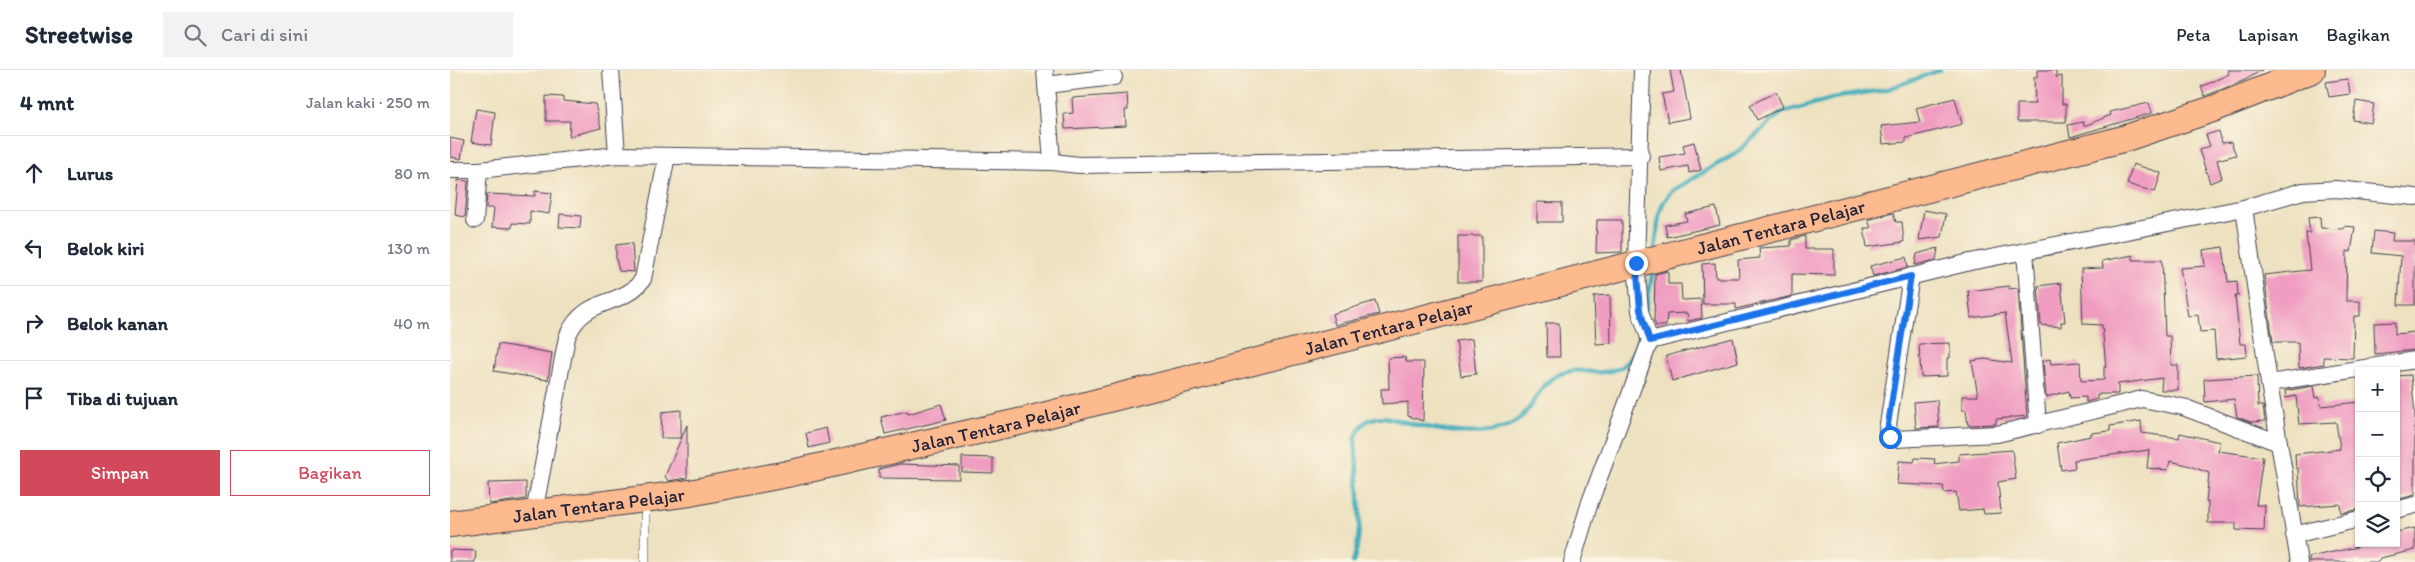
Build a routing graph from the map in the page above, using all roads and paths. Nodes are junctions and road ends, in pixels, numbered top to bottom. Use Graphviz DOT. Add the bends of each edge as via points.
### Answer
graph roads {
  1 [pos="611,70"];
  2 [pos="1642,70"];
  3 [pos="2312,70"];
  4 [pos="1114,77"];
  5 [pos="1046,78"];
  6 [pos="617,155"];
  7 [pos="667,156"];
  8 [pos="1641,156"];
  9 [pos="1052,162"];
  10 [pos="450,170"];
  11 [pos="479,170"];
  12 [pos="2415,196"];
  13 [pos="2244,208"];
  14 [pos="475,220"];
  15 [pos="2025,251"];
  16 [pos="1640,262"];
  17 [pos="1911,276"];
  18 [pos="1648,337"];
  19 [pos="2415,360"];
  20 [pos="2269,383"];
  21 [pos="2038,425"];
  22 [pos="2279,443"];
  23 [pos="646,499"];
  24 [pos="2415,505"];
  25 [pos="2400,509"];
  26 [pos="534,513"];
  27 [pos="2355,520"];
  28 [pos="450,524"];
  29 [pos="2294,535"];
  30 [pos="645,562"];
  31 [pos="1572,562"];
  32 [pos="2299,562"];
  1 -- 6 [label="street"];
  2 -- 8 [label="street"];
  3 -- 16 [label="highway, Jalan Tentara Pelajar" via="2213,109 2123,139"];
  4 -- 5 [label="street"];
  5 -- 9 [label="street"];
  6 -- 7 [label="street"];
  6 -- 11 [label="street"];
  7 -- 9 [label="street"];
  7 -- 26 [label="street" via="642,279 636,288 582,313 572,324 567,337"];
  8 -- 9 [label="street" via="1079,165"];
  8 -- 16 [label="street"];
  10 -- 11 [label="street"];
  11 -- 14 [label="street"];
  12 -- 13 [label="street" via="2321,189"];
  13 -- 15 [label="street"];
  13 -- 20 [label="street"];
  15 -- 17 [label="street"];
  15 -- 21 [label="street"];
  16 -- 18 [label="street" via="1640,310"];
  16 -- 23 [label="highway, Jalan Tentara Pelajar" via="1023,421 787,474"];
  17 -- 18 [label="street"];
  17 -- 21 [label="street" via="1887,431 1890,437 1979,436"];
  18 -- 31 [label="street"];
  19 -- 20 [label="street"];
  20 -- 22 [label="street"];
  21 -- 22 [label="street" via="2142,399 2183,407"];
  22 -- 29 [label="street"];
  23 -- 26 [label="highway, Jalan Tentara Pelajar"];
  23 -- 30 [label="lane"];
  24 -- 25 [label="street"];
  26 -- 28 [label="highway, Jalan Tentara Pelajar"];
  27 -- 29 [label="street"];
  29 -- 32 [label="street"];
}
